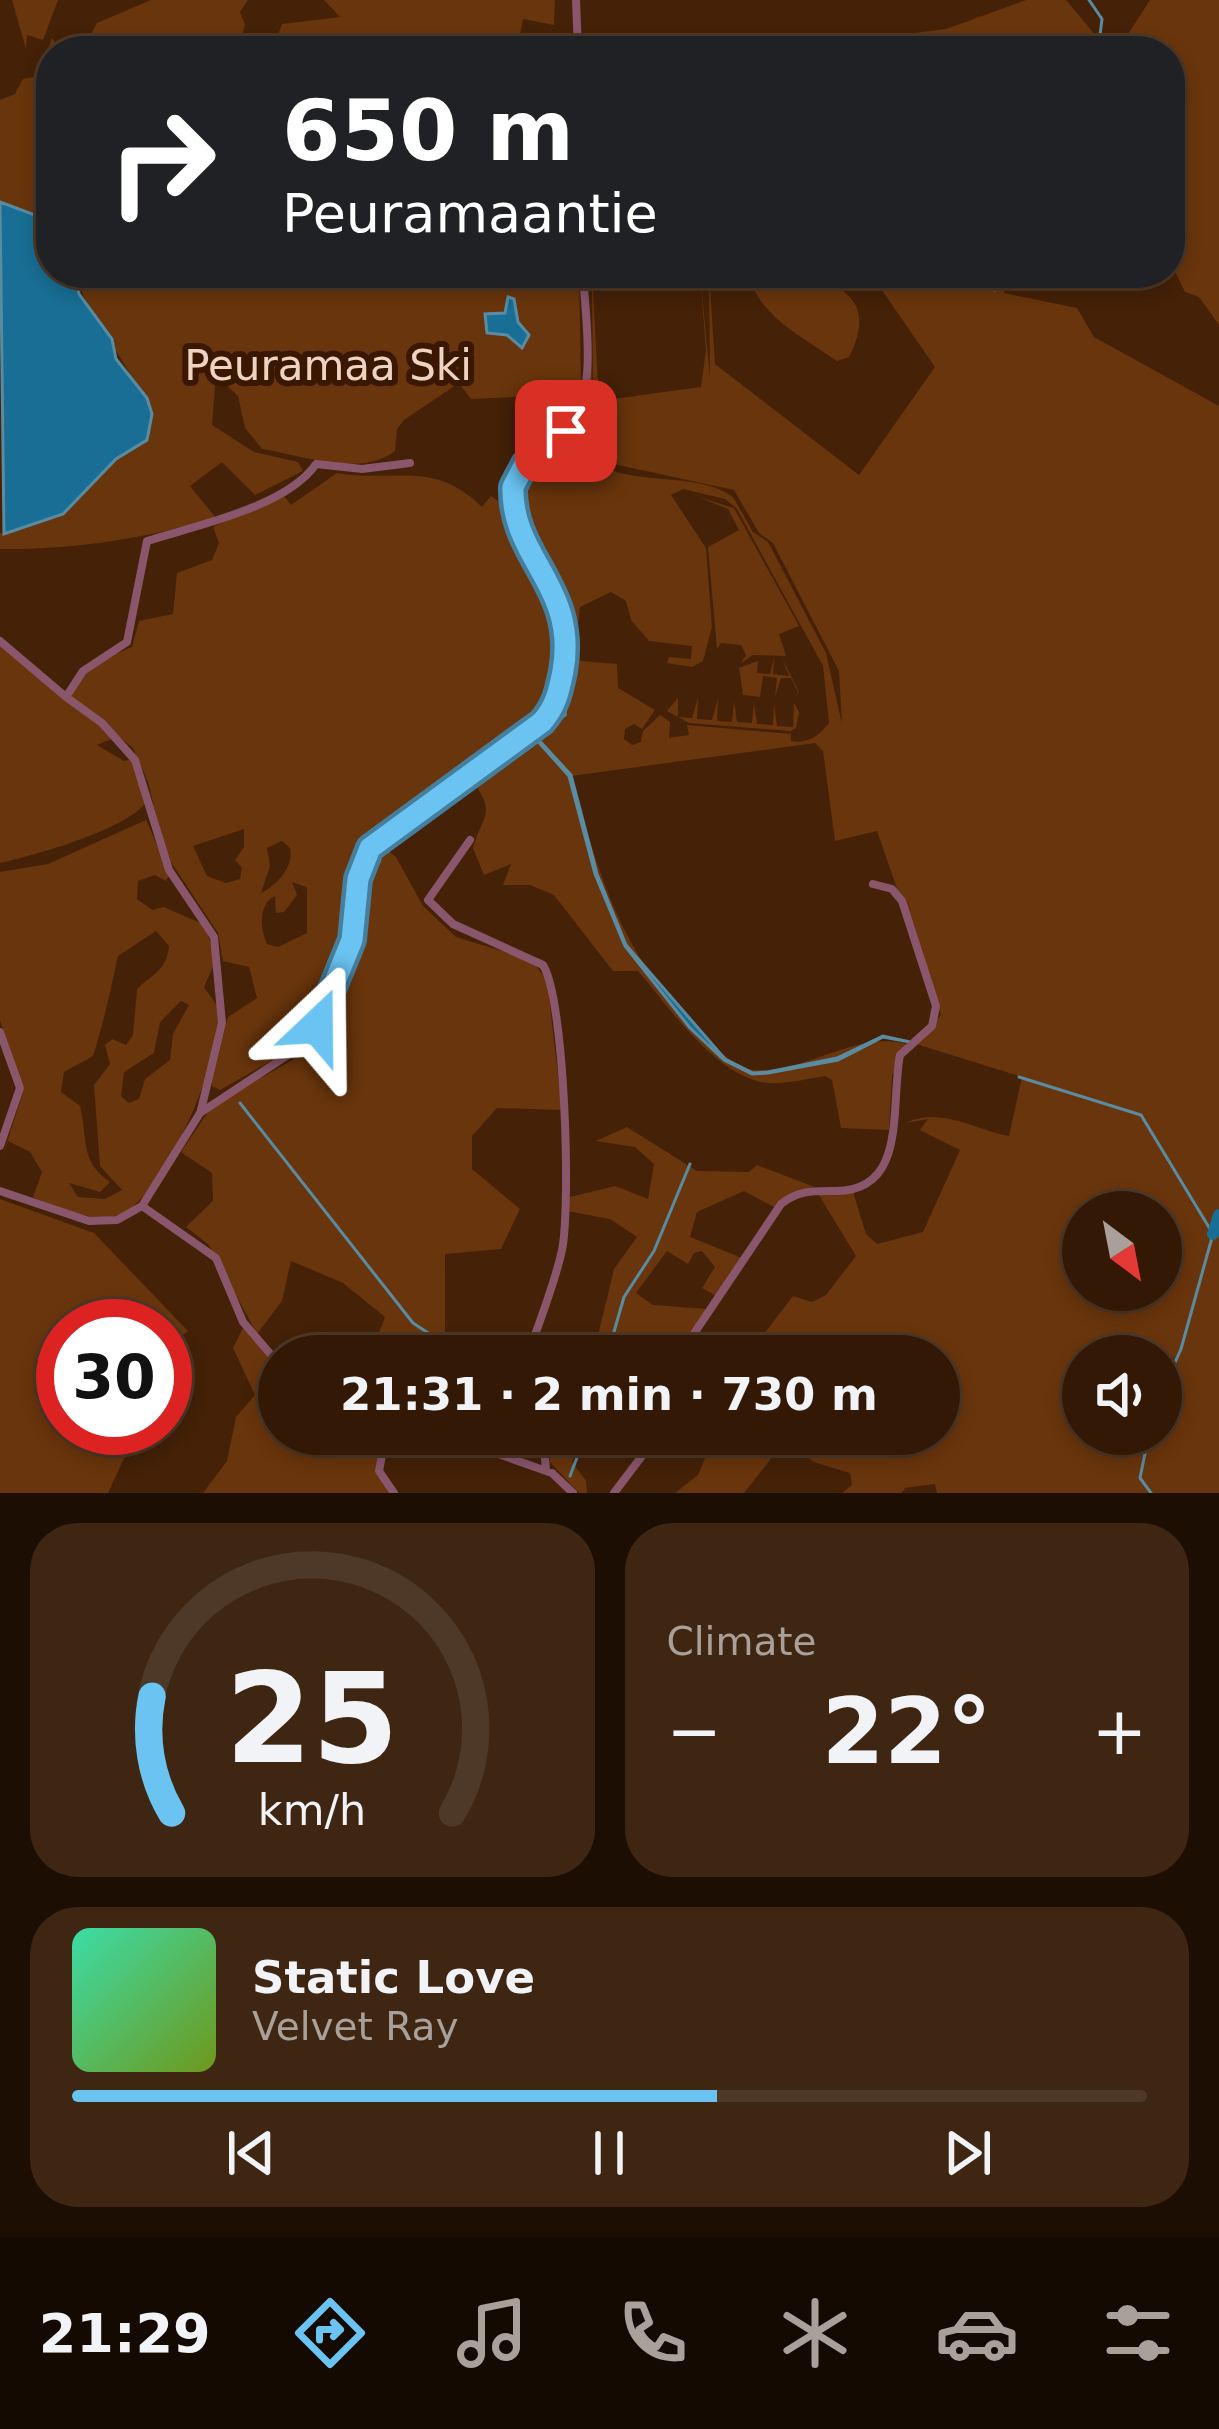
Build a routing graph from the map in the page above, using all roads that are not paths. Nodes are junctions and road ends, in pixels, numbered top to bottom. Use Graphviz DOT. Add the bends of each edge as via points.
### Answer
graph roads {
  1 [pos="576,0"];
  2 [pos="577,36"];
  3 [pos="584,288"];
  4 [pos="410,463"];
  5 [pos="0,641"];
  6 [pos="66,697"];
  7 [pos="470,840"];
  8 [pos="873,884"];
  9 [pos="0,1032"];
  10 [pos="205,1088"];
  11 [pos="218,1097"];
  12 [pos="200,1113"];
  13 [pos="0,1146"];
  14 [pos="0,1191"];
  15 [pos="142,1206"];
  16 [pos="535,1335"];
  17 [pos="693,1335"];
  18 [pos="258,1340"];
  19 [pos="382,1455"];
  20 [pos="503,1455"];
  21 [pos="545,1455"];
  22 [pos="643,1455"];
  23 [pos="546,1470"];
  24 [pos="394,1493"];
  25 [pos="573,1493"];
  26 [pos="614,1493"];
  1 -- 2 [label="street"];
  3 -- 11 [label="street" via="582,401 569,428 525,464 513,487 536,565 566,619 555,704 542,722 370,848 352,940 317,1026 293,1056"];
  4 -- 6 [label="street" via="316,464 211,526 147,541 127,643 82,671"];
  5 -- 6 [label="street"];
  6 -- 10 [label="street" via="134,757 169,870 214,937 222,1023"];
  7 -- 16 [label="street" via="428,900 460,928 537,959 551,987 562,1060 563,1246"];
  8 -- 17 [label="street" via="902,902 936,1006 932,1026 900,1055 887,1167 868,1185 799,1192 781,1204"];
  9 -- 13 [label="street" via="20,1088"];
  10 -- 11 [label="street"];
  10 -- 12 [label="street"];
  11 -- 12 [label="street"];
  12 -- 15 [label="street"];
  14 -- 15 [label="street" via="89,1221 117,1220"];
  15 -- 18 [label="street" via="216,1258"];
  19 -- 24 [label="street" via="379,1471"];
  20 -- 23 [label="street"];
  21 -- 23 [label="street"];
  22 -- 26 [label="street"];
  23 -- 25 [label="street"];
}
